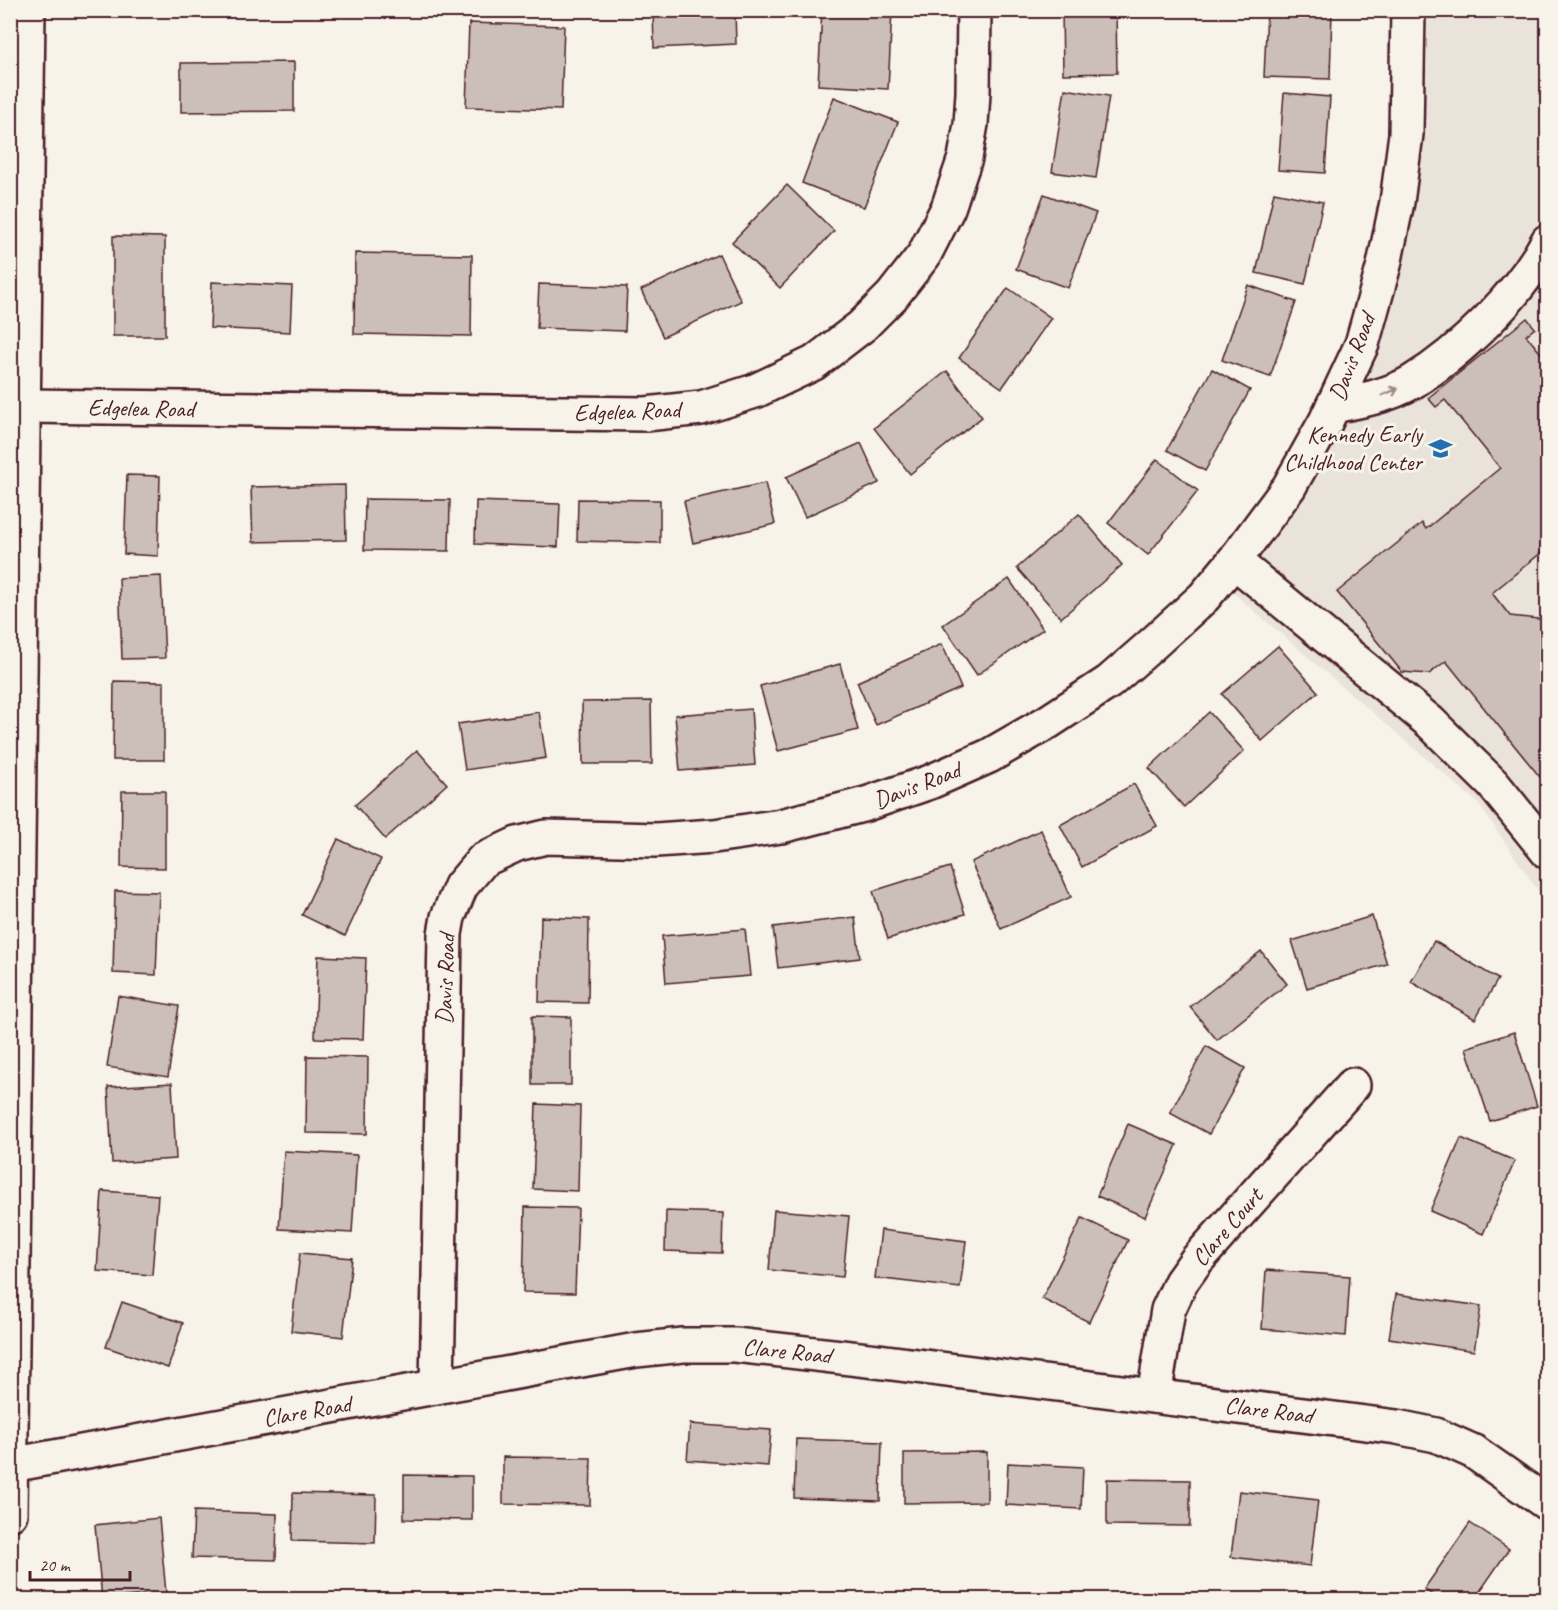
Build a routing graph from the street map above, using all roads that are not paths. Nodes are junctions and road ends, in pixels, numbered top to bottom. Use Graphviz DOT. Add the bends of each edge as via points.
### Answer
graph roads {
  1 [pos="27,10"];
  2 [pos="974,10"];
  3 [pos="1408,10"];
  4 [pos="1548,242"];
  5 [pos="22,406"];
  6 [pos="1333,406"];
  7 [pos="1234,561"];
  8 [pos="1548,852"];
  9 [pos="1353,1085"];
  10 [pos="437,1387"];
  11 [pos="1154,1396"];
  12 [pos="11,1465"];
  13 [pos="1548,1504"];
  14 [pos="10,1514"];
  1 -- 5 [label="street"];
  2 -- 5 [label="street, Edgelea Road" via="973,93 965,158 948,208 924,255 862,327 814,363 755,391 701,408 646,414"];
  3 -- 6 [label="street, Davis Road" via="1406,134 1397,202 1362,344"];
  6 -- 4 [label="street, one-way" via="1376,397 1411,383 1454,352 1501,308"];
  5 -- 12 [label="street"];
  6 -- 7 [label="street, Davis Road" via="1289,487"];
  7 -- 8 [label="street" via="1430,722 1493,784"];
  7 -- 10 [label="street, Davis Road" via="1204,597 1109,682 989,756 930,782 781,826 656,840 546,837 517,844 483,860 461,886 445,934"];
  9 -- 11 [label="street, Clare Court" via="1180,1282 1168,1310"];
  10 -- 11 [label="street, Clare Road" via="636,1350 735,1345"];
  10 -- 12 [label="street, Clare Road"];
  11 -- 13 [label="street, Clare Road" via="1397,1426 1436,1435 1474,1452"];
  12 -- 14 [label="street"];
}
